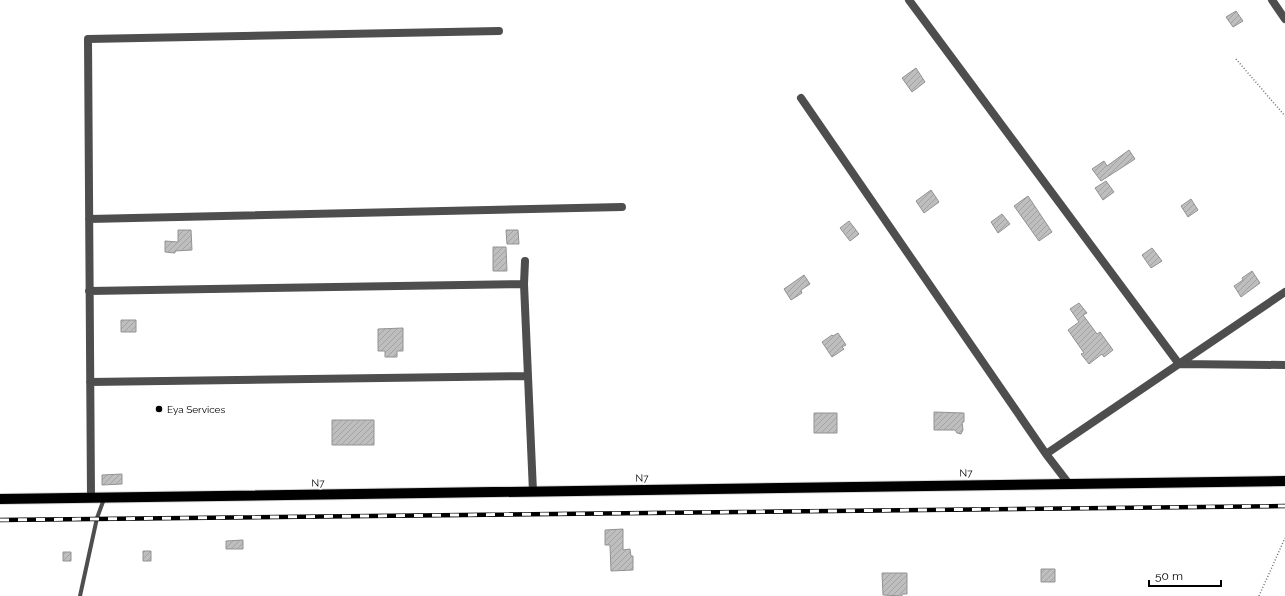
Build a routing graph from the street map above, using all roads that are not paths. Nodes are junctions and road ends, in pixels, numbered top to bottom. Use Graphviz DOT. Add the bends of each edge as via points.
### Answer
graph roads {
  1 [pos="909,0"];
  2 [pos="1272,0"];
  3 [pos="1285,19"];
  4 [pos="499,31"];
  5 [pos="801,98"];
  6 [pos="622,207"];
  7 [pos="89,219"];
  8 [pos="525,261"];
  9 [pos="524,284"];
  10 [pos="89,291"];
  11 [pos="1285,292"];
  12 [pos="1179,364"];
  13 [pos="1285,365"];
  14 [pos="528,376"];
  15 [pos="90,382"];
  16 [pos="1046,454"];
  17 [pos="1285,481"];
  18 [pos="1069,484"];
  19 [pos="533,492"];
  20 [pos="91,498"];
  21 [pos="104,498"];
  22 [pos="0,499"];
  23 [pos="80,596"];
  1 -- 12 [label="street"];
  2 -- 3 [label="street"];
  4 -- 7 [label="street" via="88,38"];
  5 -- 16 [label="street"];
  6 -- 7 [label="street"];
  7 -- 10 [label="street"];
  8 -- 9 [label="street"];
  9 -- 10 [label="street"];
  9 -- 14 [label="street"];
  10 -- 15 [label="street"];
  11 -- 12 [label="street"];
  12 -- 13 [label="street"];
  12 -- 16 [label="street"];
  14 -- 15 [label="street"];
  14 -- 19 [label="street"];
  15 -- 20 [label="street"];
  16 -- 18 [label="street"];
  17 -- 18 [label="main road, N7"];
  18 -- 19 [label="main road, N7"];
  19 -- 21 [label="main road, N7"];
  20 -- 21 [label="main road, N7"];
  20 -- 22 [label="main road, N7"];
  21 -- 23 [label="lane" via="97,518"];
}
